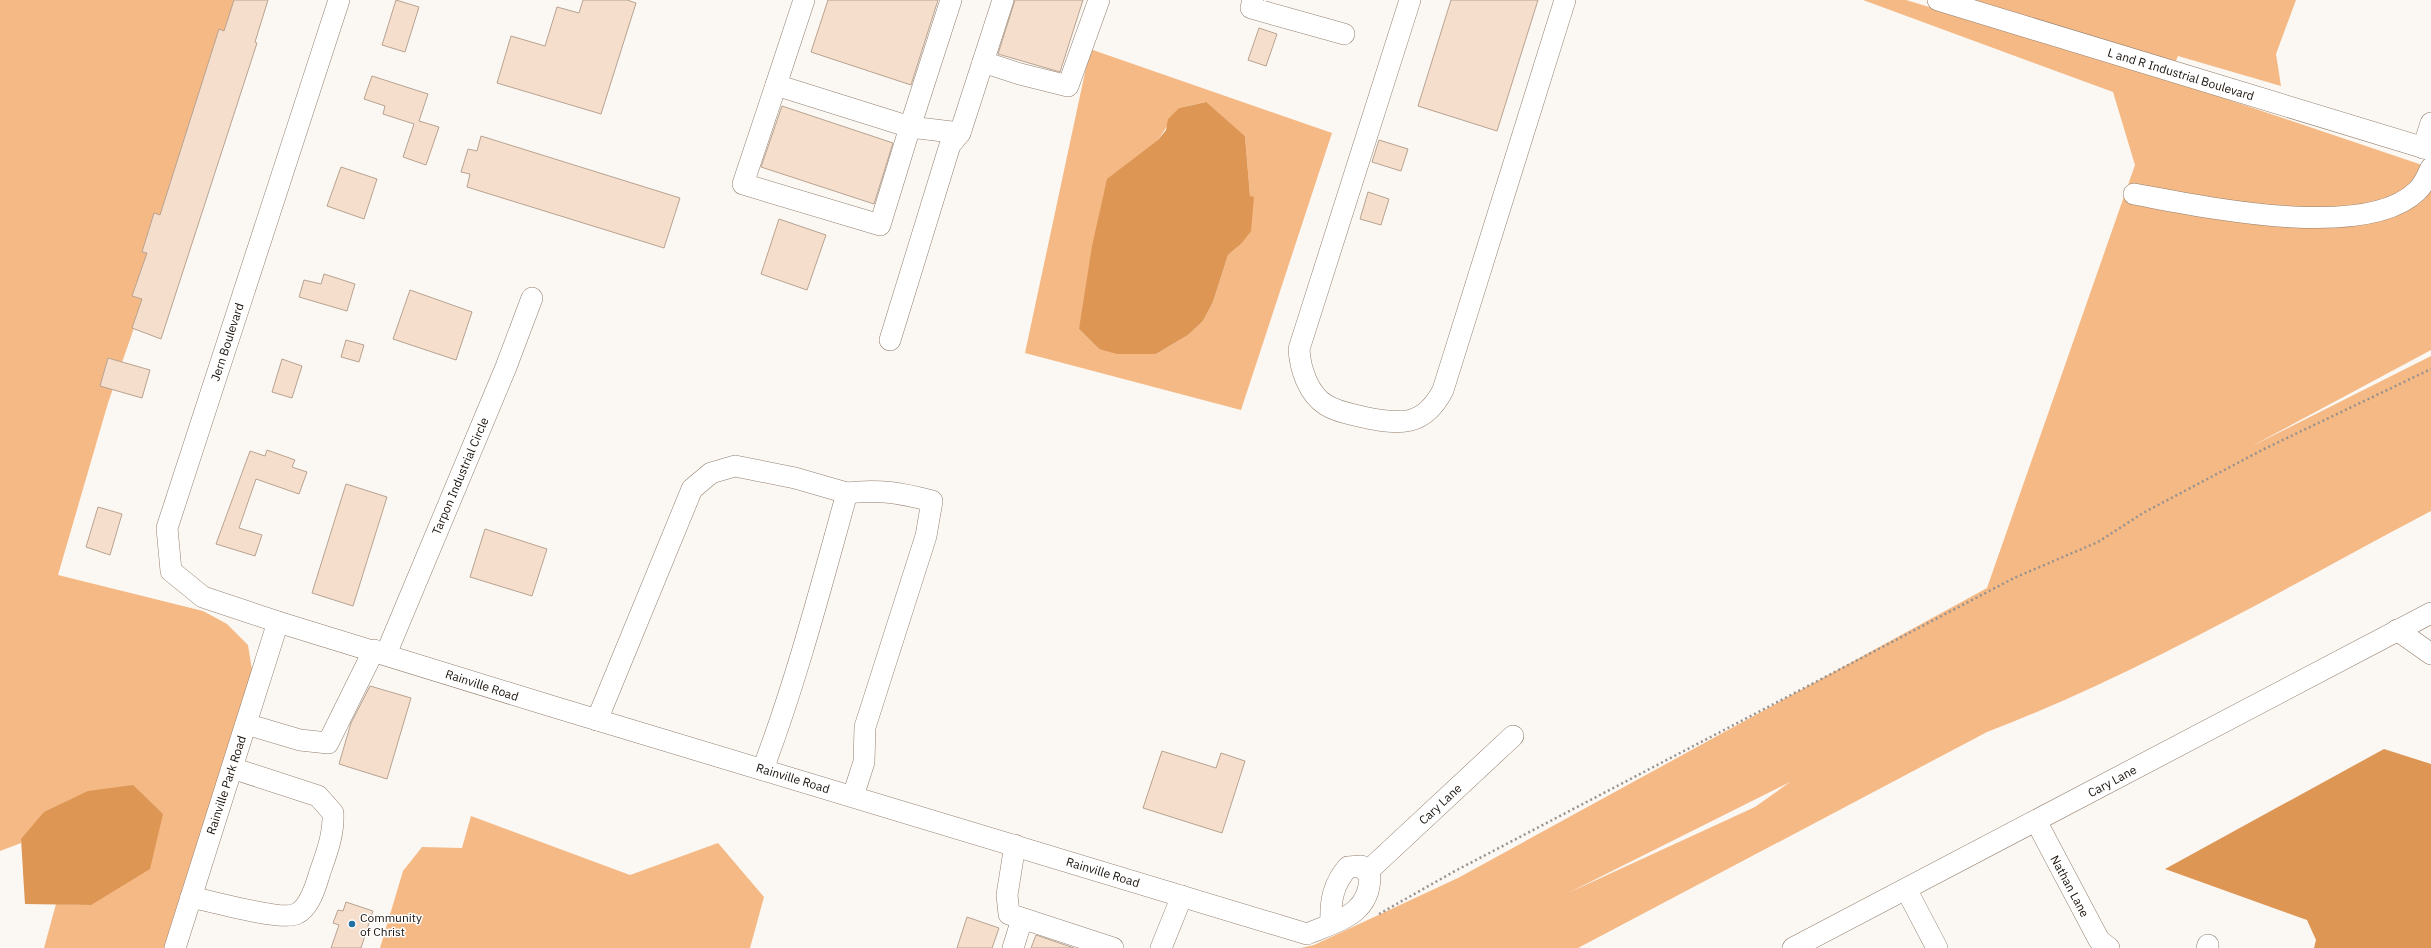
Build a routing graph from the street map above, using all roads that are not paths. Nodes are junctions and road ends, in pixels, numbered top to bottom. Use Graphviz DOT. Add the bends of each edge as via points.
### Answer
graph roads {
  1 [pos="338,0"];
  2 [pos="804,0"];
  3 [pos="952,0"];
  4 [pos="1003,0"];
  5 [pos="1099,0"];
  6 [pos="1253,0"];
  7 [pos="1410,0"];
  8 [pos="1565,0"];
  9 [pos="1938,0"];
  10 [pos="1344,34"];
  11 [pos="983,62"];
  12 [pos="776,85"];
  13 [pos="2431,123"];
  14 [pos="910,127"];
  15 [pos="960,133"];
  16 [pos="2427,149"];
  17 [pos="2431,168"];
  18 [pos="2134,194"];
  19 [pos="532,298"];
  20 [pos="890,340"];
  21 [pos="847,494"];
  22 [pos="2431,613"];
  23 [pos="278,622"];
  24 [pos="2397,630"];
  25 [pos="380,652"];
  26 [pos="2431,654"];
  27 [pos="597,720"];
  28 [pos="246,724"];
  29 [pos="1513,736"];
  30 [pos="232,768"];
  31 [pos="763,769"];
  32 [pos="853,796"];
  33 [pos="2036,821"];
  34 [pos="1015,845"];
  35 [pos="1367,872"];
  36 [pos="1906,889"];
  37 [pos="191,896"];
  38 [pos="1182,896"];
  39 [pos="1022,919"];
  40 [pos="1331,924"];
  41 [pos="1081,943"];
  42 [pos="174,948"];
  43 [pos="1013,948"];
  44 [pos="1113,948"];
  45 [pos="1161,948"];
  46 [pos="1793,948"];
  47 [pos="1937,948"];
  48 [pos="2109,948"];
  1 -- 23 [label="street, Jern Boulevard" via="167,528 171,571 203,597"];
  2 -- 12 [label="street"];
  3 -- 14 [label="street"];
  4 -- 11 [label="street"];
  5 -- 11 [label="street" via="1068,86"];
  6 -- 10 [label="street" via="1251,8"];
  7 -- 8 [label="street" via="1299,349 1305,377 1313,392 1325,405 1345,413 1392,423 1422,416 1435,405 1443,390"];
  9 -- 16 [label="street, L and R Industrial Boulevard"];
  11 -- 15 [label="street"];
  12 -- 14 [label="street"];
  12 -- 14 [label="street" via="743,184 880,225"];
  13 -- 16 [label="street"];
  14 -- 15 [label="street"];
  15 -- 20 [label="street" via="950,145"];
  17 -- 18 [label="street" via="2417,191 2408,198 2387,209 2341,217 2286,217 2245,213"];
  19 -- 25 [label="street, Tarpon Industrial Circle" via="506,367"];
  21 -- 27 [label="street" via="794,478 734,466 711,473 692,490"];
  21 -- 31 [label="street" via="804,646"];
  21 -- 32 [label="street" via="872,490 898,492 932,502 926,536 865,727 864,762"];
  22 -- 24 [label="street, Cary Lane"];
  23 -- 25 [label="street, Rainville Road"];
  23 -- 28 [label="street, Rainville Park Road"];
  24 -- 26 [label="street"];
  24 -- 33 [label="street, Cary Lane"];
  25 -- 27 [label="street, Rainville Road"];
  25 -- 28 [label="street, Tarpon Industrial Circle" via="328,743 300,740"];
  27 -- 31 [label="street, Rainville Road"];
  28 -- 30 [label="street, Rainville Park Road"];
  29 -- 35 [label="street, Cary Lane"];
  30 -- 37 [label="street, Rainville Park Road"];
  30 -- 37 [label="street" via="318,796 333,813 334,832 315,890 305,906 296,914 280,916"];
  31 -- 32 [label="street, Rainville Road"];
  32 -- 34 [label="street, Rainville Road"];
  33 -- 36 [label="street, Cary Lane"];
  33 -- 48 [label="street, Nathan Lane" via="2099,940"];
  34 -- 38 [label="street, Rainville Road"];
  34 -- 39 [label="street" via="1007,895 1009,914"];
  35 -- 40 [label="street" via="1370,876 1370,891 1353,914"];
  35 -- 40 [label="street" via="1361,866 1348,867 1339,877 1330,900"];
  36 -- 46 [label="street, Cary Lane"];
  36 -- 47 [label="street"];
  37 -- 42 [label="street, Rainville Park Road"];
  38 -- 40 [label="street, Rainville Road" via="1307,934"];
  38 -- 45 [label="street"];
  39 -- 41 [label="street"];
  39 -- 43 [label="street"];
  41 -- 44 [label="street"];
}
